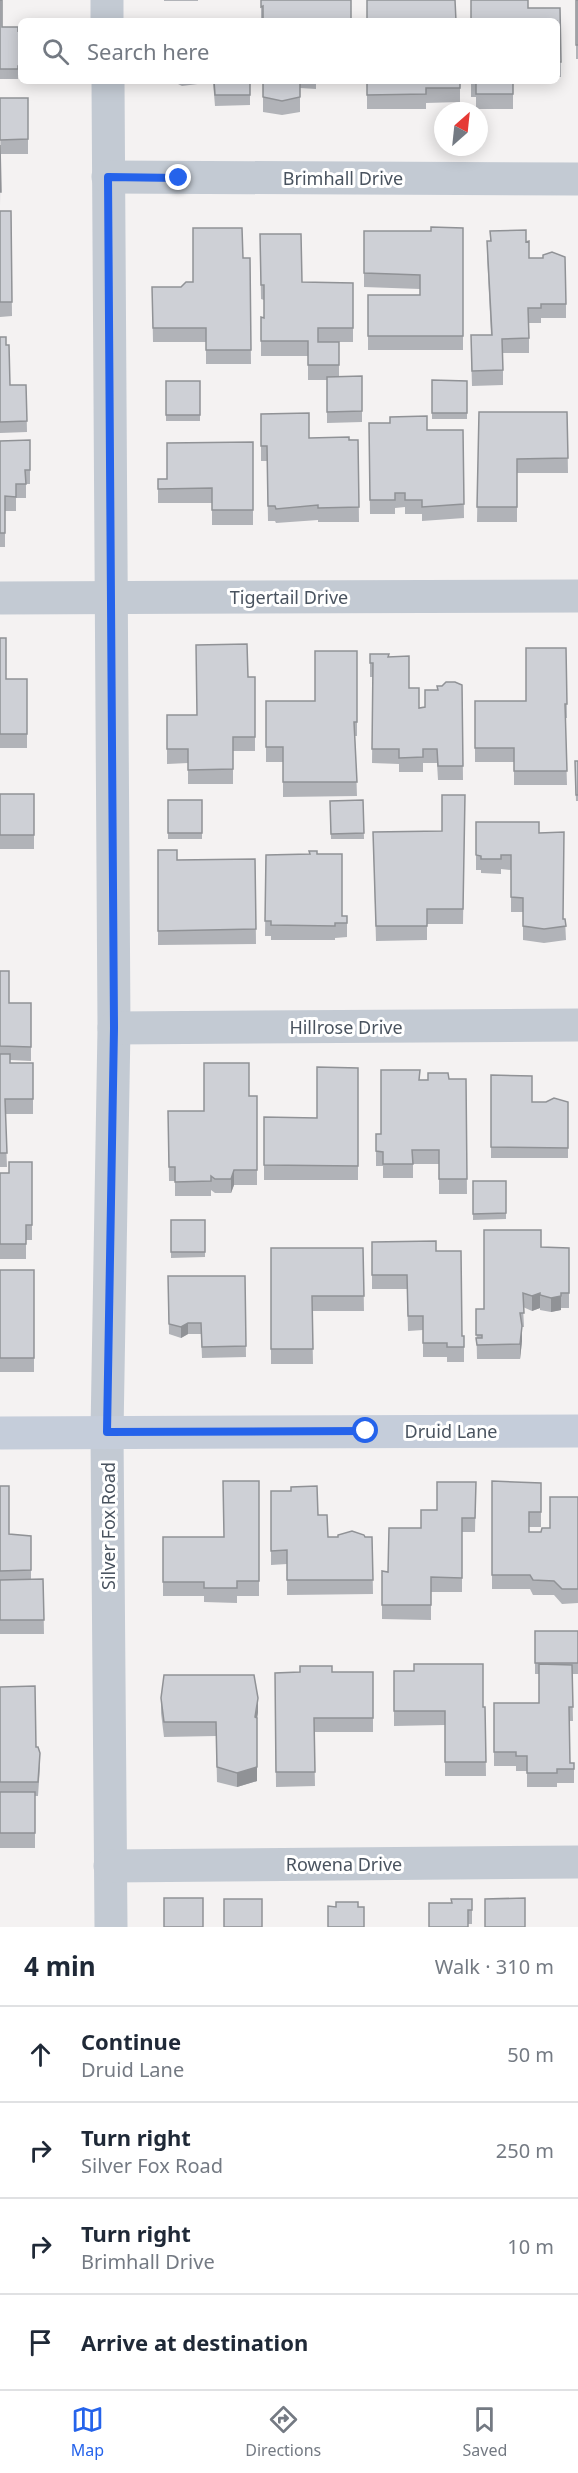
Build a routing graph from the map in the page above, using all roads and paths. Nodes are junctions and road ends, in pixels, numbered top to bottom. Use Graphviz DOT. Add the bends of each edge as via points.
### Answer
graph roads {
  1 [pos="107,0"];
  2 [pos="107,18"];
  3 [pos="108,84"];
  4 [pos="108,177"];
  5 [pos="578,179"];
  6 [pos="578,596"];
  7 [pos="0,598"];
  8 [pos="110,598"];
  9 [pos="578,1025"];
  10 [pos="114,1028"];
  11 [pos="578,1431"];
  12 [pos="0,1432"];
  13 [pos="107,1432"];
  14 [pos="578,1862"];
  15 [pos="110,1866"];
  16 [pos="111,1927"];
  1 -- 2 [label="street"];
  3 -- 4 [label="street, Silver Fox Road"];
  4 -- 5 [label="street, Brimhall Drive"];
  4 -- 8 [label="street, Silver Fox Road"];
  6 -- 8 [label="street, Tigertail Drive"];
  7 -- 8 [label="street, Tigertail Drive"];
  8 -- 10 [label="street, Silver Fox Road"];
  9 -- 10 [label="street, Hillrose Drive"];
  10 -- 13 [label="street, Silver Fox Road"];
  11 -- 13 [label="street, Druid Lane"];
  12 -- 13 [label="street, Druid Lane"];
  13 -- 15 [label="street, Silver Fox Road"];
  14 -- 15 [label="street, Rowena Drive"];
  15 -- 16 [label="street, Silver Fox Road"];
}
